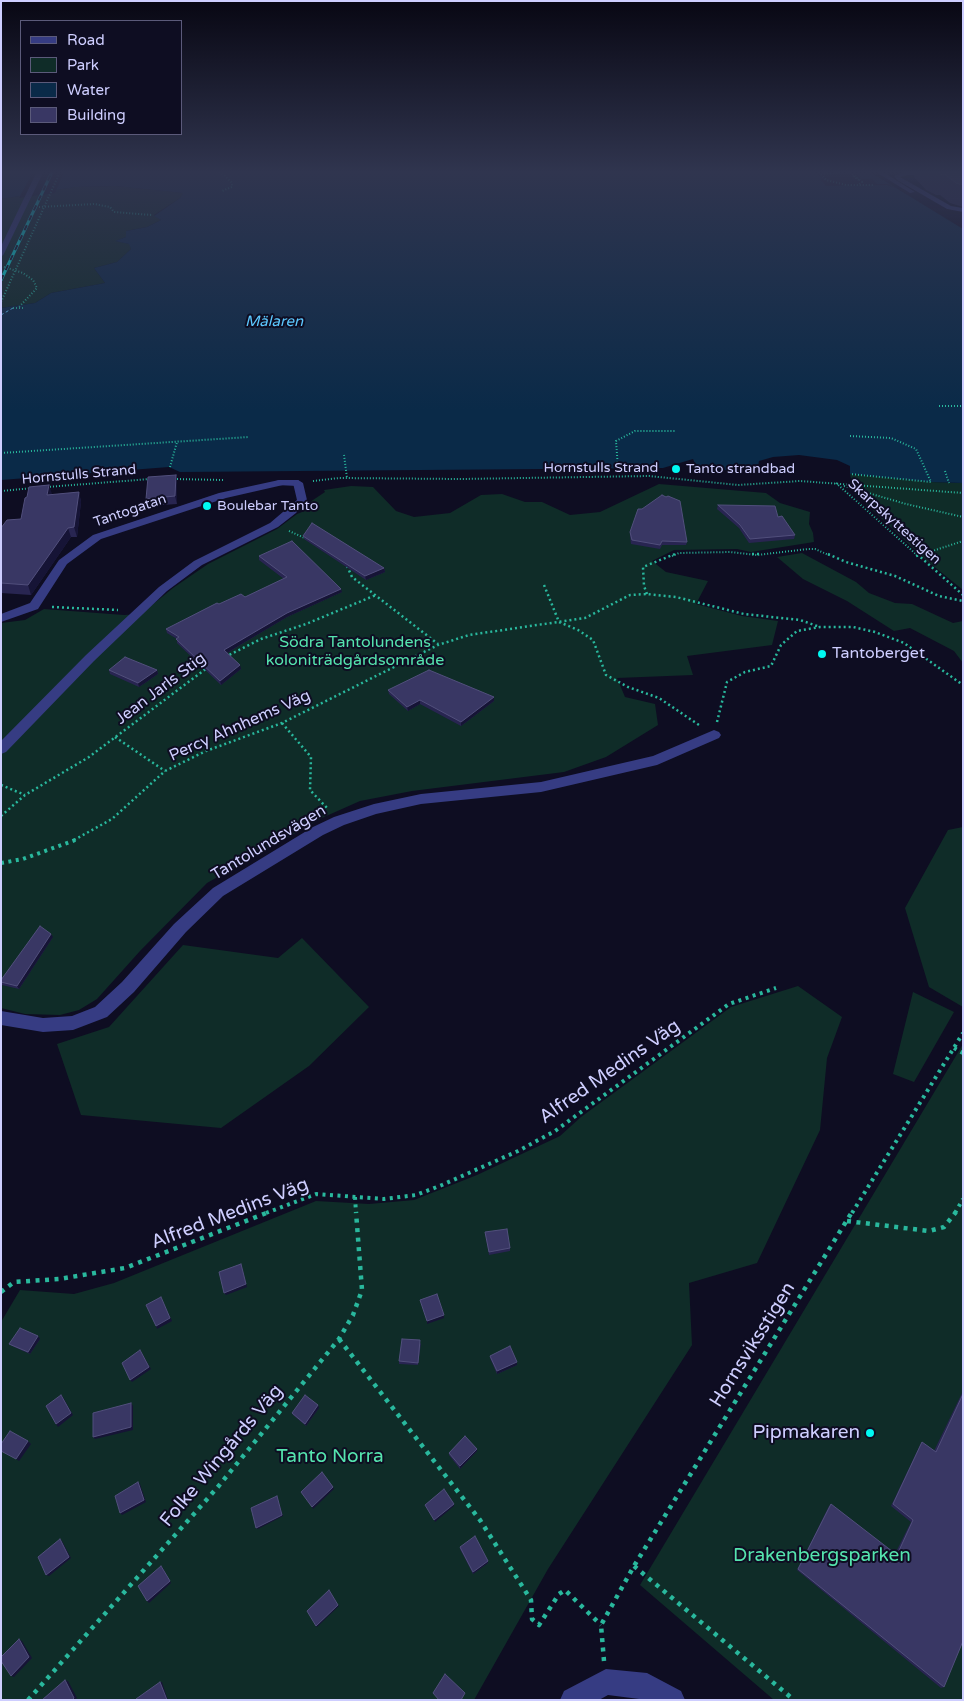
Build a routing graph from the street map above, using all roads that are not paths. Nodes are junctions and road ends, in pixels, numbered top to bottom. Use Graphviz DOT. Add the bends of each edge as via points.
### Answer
graph roads {
  1 [pos="279,482"];
  2 [pos="298,483"];
  3 [pos="1,618"];
  4 [pos="714,735"];
  5 [pos="1,749"];
  6 [pos="1,1018"];
  7 [pos="573,1700"];
  8 [pos="672,1700"];
  1 -- 2 [label="lane, Tantogatan"];
  1 -- 3 [label="street, Tantogatan" via="223,495 97,537 63,562 34,606"];
  2 -- 5 [label="street" via="302,500 292,511 274,525 198,563 163,589"];
  4 -- 6 [label="street, Tantolundsvägen" via="657,760 541,786 421,799 374,809 339,821 218,892 101,1012 73,1023 43,1025"];
  7 -- 8 [label="street" via="606,1682 647,1686"];
}
